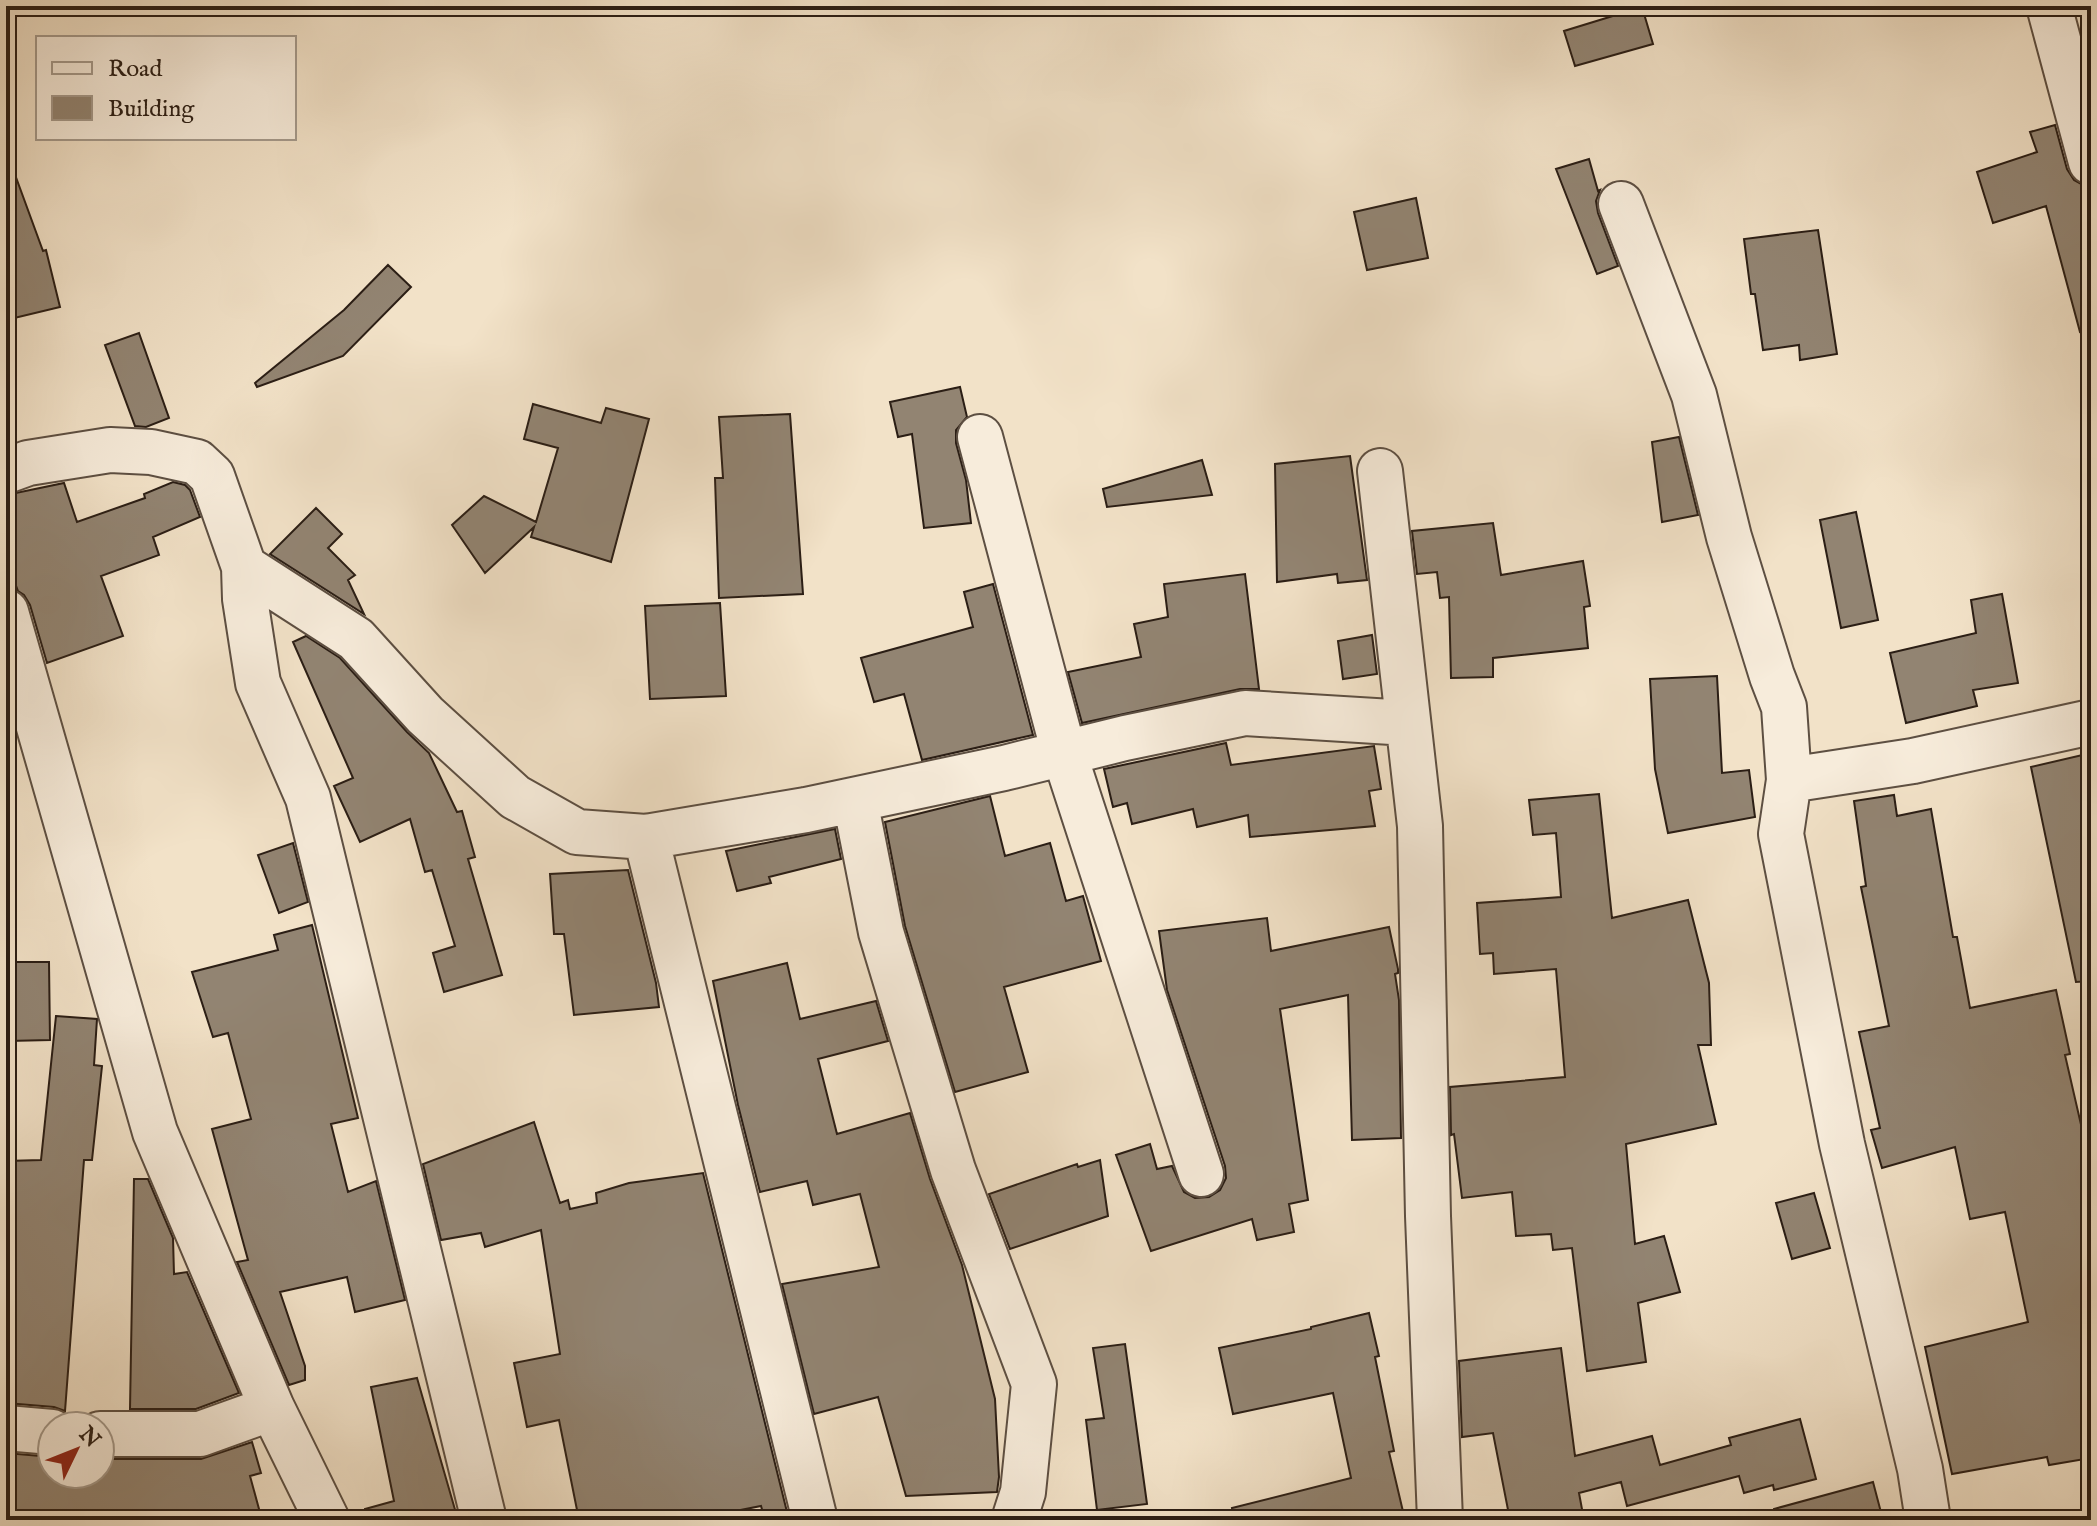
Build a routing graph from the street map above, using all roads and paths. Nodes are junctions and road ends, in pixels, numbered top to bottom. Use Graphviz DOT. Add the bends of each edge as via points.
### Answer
graph roads {
  1 [pos="2049,6"];
  2 [pos="2091,162"];
  3 [pos="1621,204"];
  4 [pos="980,437"];
  5 [pos="6,471"];
  6 [pos="1380,471"];
  7 [pos="244,567"];
  8 [pos="6,612"];
  9 [pos="2091,722"];
  10 [pos="1408,723"];
  11 [pos="1064,753"];
  12 [pos="1789,780"];
  13 [pos="855,800"];
  14 [pos="646,837"];
  15 [pos="1201,1174"];
  16 [pos="272,1408"];
  17 [pos="6,1428"];
  18 [pos="36,1431"];
  19 [pos="116,1434"];
  20 [pos="327,1520"];
  21 [pos="484,1520"];
  22 [pos="815,1520"];
  23 [pos="1014,1520"];
  24 [pos="1440,1520"];
  25 [pos="1928,1520"];
  1 -- 2 [label="street"];
  3 -- 12 [label="street" via="1694,395 1729,537 1784,707"];
  4 -- 11 [label="street"];
  5 -- 7 [label="street" via="110,450 197,462 212,476"];
  6 -- 10 [label="street"];
  7 -- 14 [label="street" via="356,639 425,715 515,797 577,832"];
  7 -- 21 [label="street" via="258,683 308,798"];
  8 -- 16 [label="street" via="155,1132"];
  9 -- 12 [label="street" via="1913,761"];
  10 -- 11 [label="street" via="1245,713"];
  10 -- 24 [label="street" via="1420,826"];
  11 -- 13 [label="street"];
  11 -- 15 [label="street"];
  12 -- 25 [label="street" via="1781,834 1842,1144"];
  13 -- 14 [label="street"];
  13 -- 23 [label="street" via="881,932 953,1170 1034,1384 1023,1492"];
  14 -- 22 [label="street"];
  16 -- 19 [label="street" via="200,1434"];
  16 -- 20 [label="street"];
  17 -- 18 [label="street"];
}
